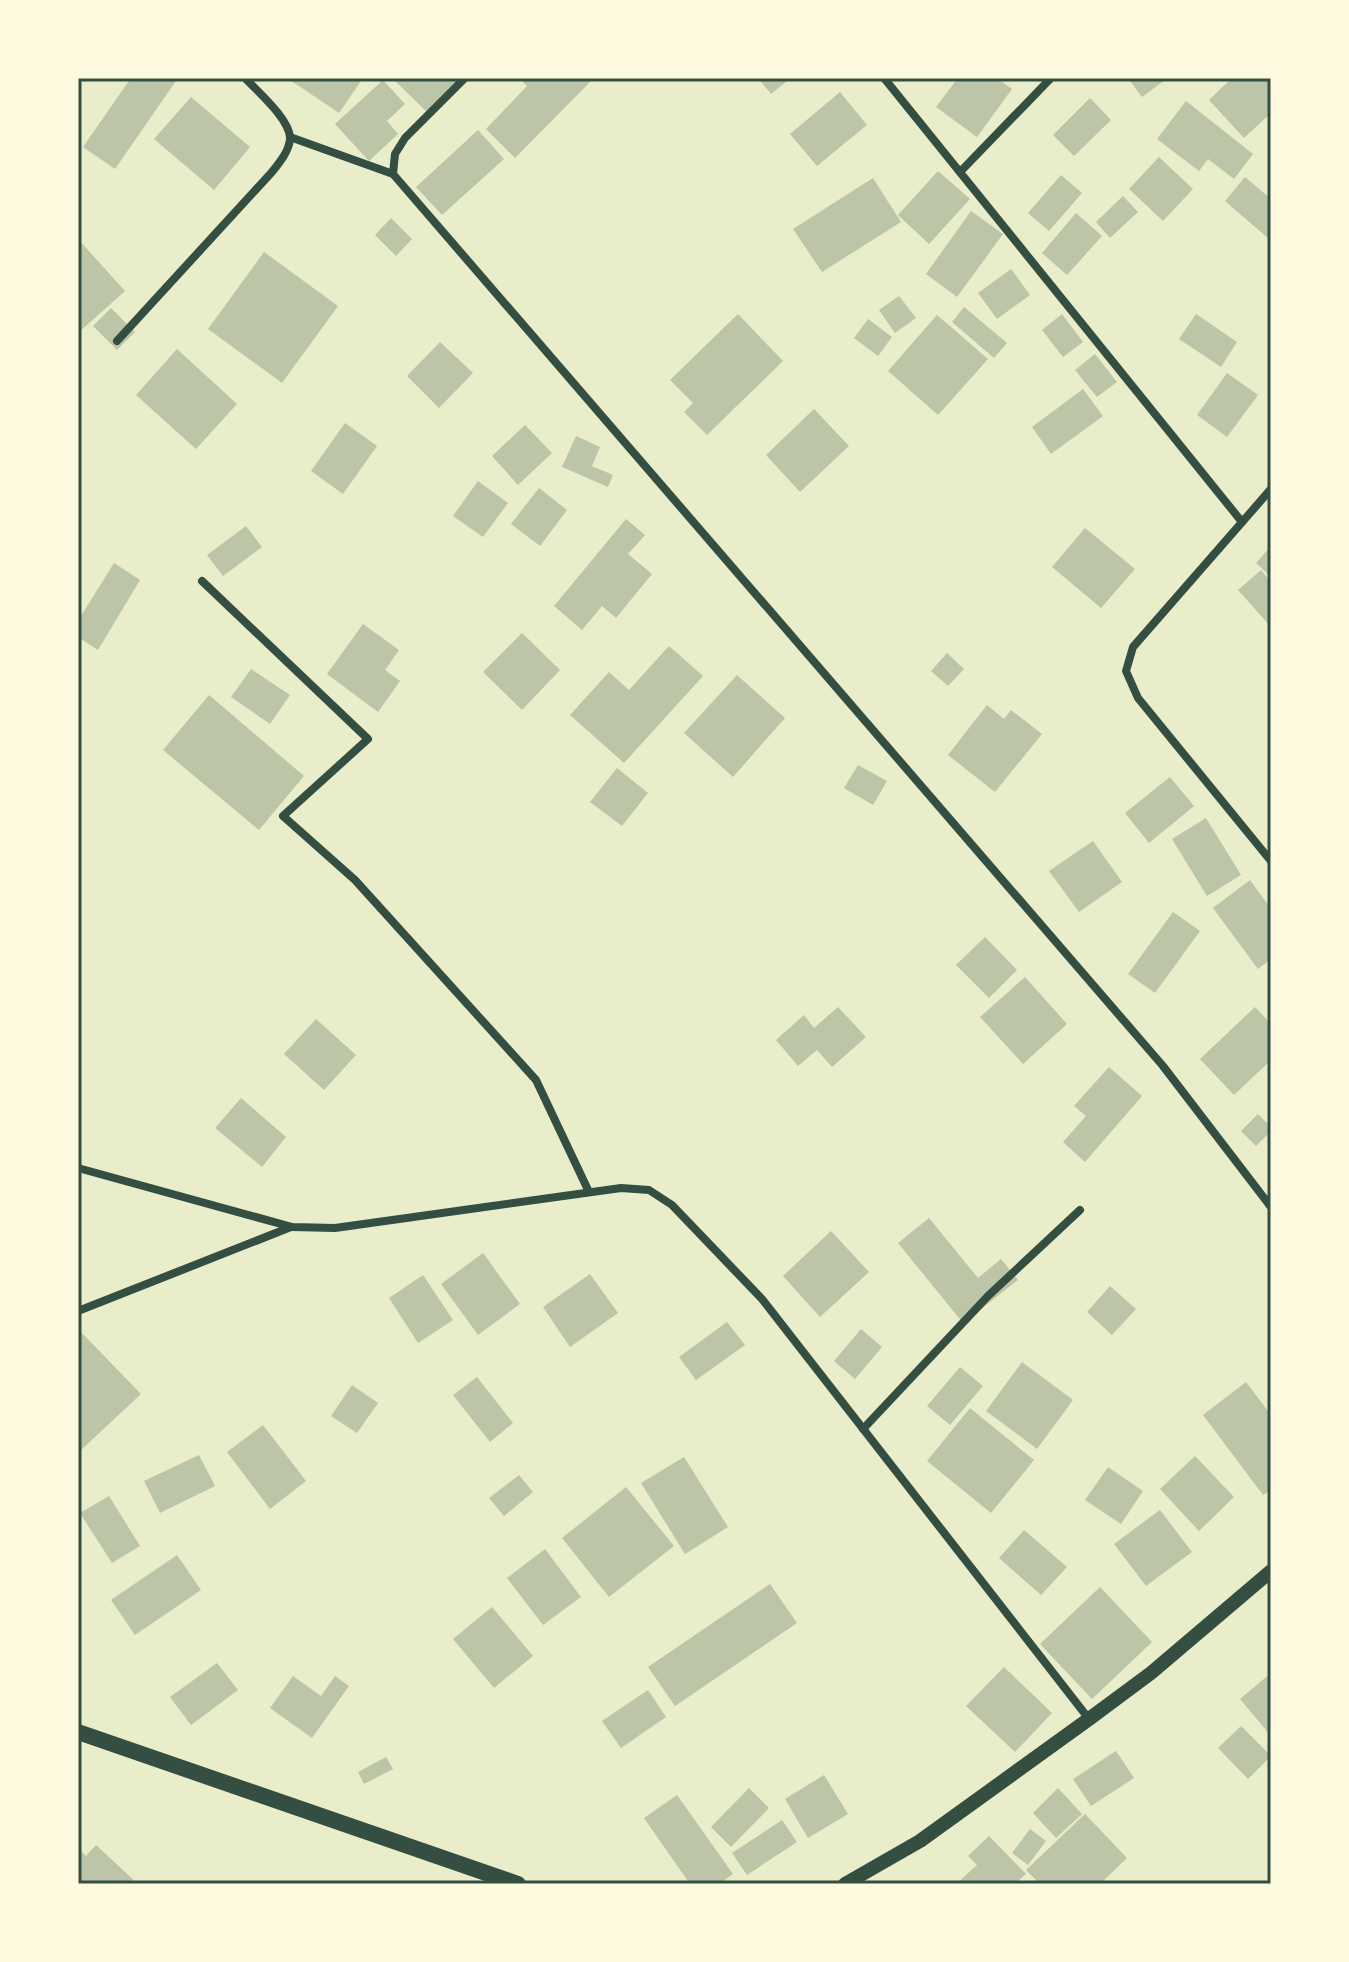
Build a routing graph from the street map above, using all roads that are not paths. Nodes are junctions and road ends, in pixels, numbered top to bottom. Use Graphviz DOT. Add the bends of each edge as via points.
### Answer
graph roads {
  1 [pos="245,78"];
  2 [pos="465,78"];
  3 [pos="884,78"];
  4 [pos="1051,78"];
  5 [pos="290,137"];
  6 [pos="960,172"];
  7 [pos="393,174"];
  8 [pos="117,341"];
  9 [pos="1271,489"];
  10 [pos="1242,522"];
  11 [pos="202,581"];
  12 [pos="1271,861"];
  13 [pos="78,1168"];
  14 [pos="589,1192"];
  15 [pos="1271,1207"];
  16 [pos="1080,1210"];
  17 [pos="292,1227"];
  18 [pos="78,1311"];
  19 [pos="863,1429"];
  20 [pos="1271,1571"];
  21 [pos="1089,1719"];
  22 [pos="82,1738"];
  23 [pos="518,1884"];
  24 [pos="845,1884"];
  1 -- 5 [label="street" via="283,120"];
  2 -- 7 [label="street" via="405,138 395,154"];
  3 -- 6 [label="street"];
  4 -- 6 [label="street"];
  5 -- 7 [label="street"];
  5 -- 8 [label="street" via="272,172"];
  6 -- 10 [label="street"];
  7 -- 15 [label="street" via="1153,1054"];
  9 -- 10 [label="street"];
  10 -- 12 [label="street" via="1133,647 1126,671 1138,698"];
  11 -- 14 [label="street" via="368,739 283,816 355,880 536,1080"];
  13 -- 17 [label="street"];
  14 -- 17 [label="street" via="335,1228"];
  14 -- 19 [label="street" via="649,1190 672,1205 762,1299"];
  16 -- 19 [label="street" via="988,1296"];
  17 -- 18 [label="street"];
  19 -- 21 [label="street"];
  20 -- 21 [label="street"];
  21 -- 24 [label="street" via="920,1841"];
  22 -- 23 [label="main road"];
}
